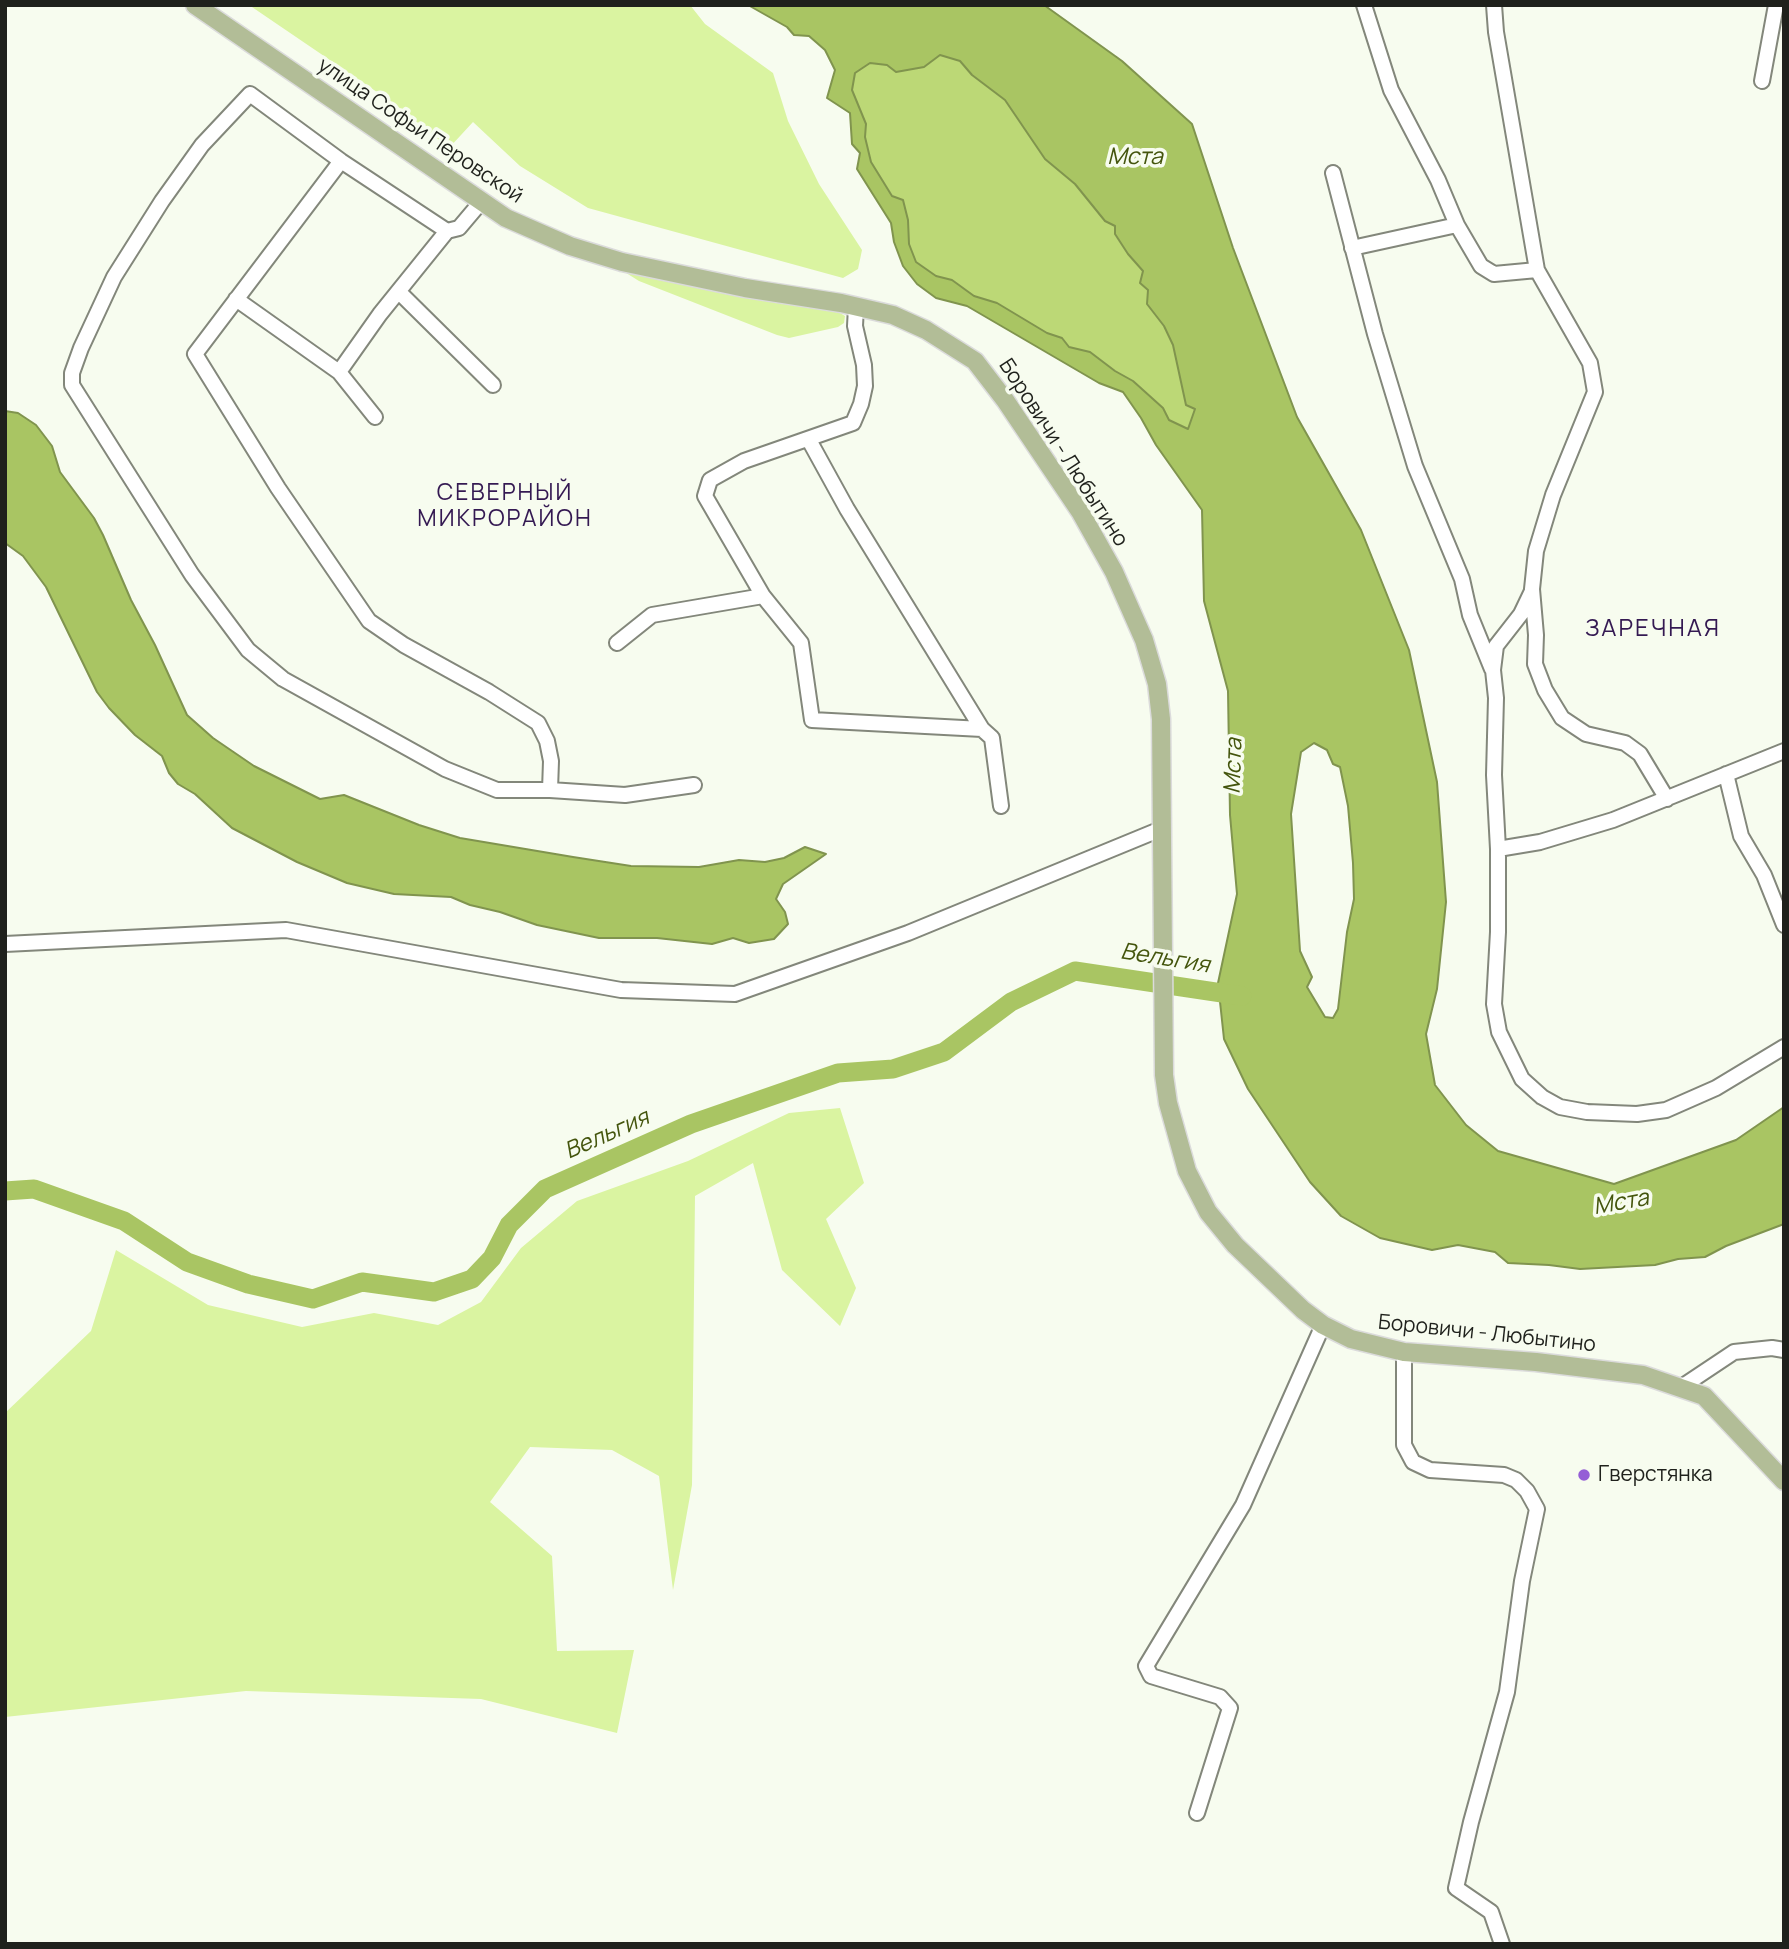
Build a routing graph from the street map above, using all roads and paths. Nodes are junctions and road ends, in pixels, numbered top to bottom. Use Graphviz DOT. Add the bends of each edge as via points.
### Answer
graph roads {
  1 [pos="195,5"];
  2 [pos="1364,5"];
  3 [pos="1494,5"];
  4 [pos="1776,5"];
  5 [pos="1762,81"];
  6 [pos="341,161"];
  7 [pos="1333,173"];
  8 [pos="481,202"];
  9 [pos="1457,225"];
  10 [pos="447,231"];
  11 [pos="1352,248"];
  12 [pos="1536,270"];
  13 [pos="399,292"];
  14 [pos="236,299"];
  15 [pos="848,305"];
  16 [pos="339,372"];
  17 [pos="493,385"];
  18 [pos="375,416"];
  19 [pos="809,440"];
  20 [pos="1532,589"];
  21 [pos="763,596"];
  22 [pos="617,643"];
  23 [pos="1493,670"];
  24 [pos="982,729"];
  25 [pos="1784,751"];
  26 [pos="1726,774"];
  27 [pos="694,785"];
  28 [pos="550,790"];
  29 [pos="1667,799"];
  30 [pos="1001,806"];
  31 [pos="1161,829"];
  32 [pos="1498,849"];
  33 [pos="1784,925"];
  34 [pos="5,943"];
  35 [pos="1784,1047"];
  36 [pos="1323,1325"];
  37 [pos="1784,1350"];
  38 [pos="1404,1352"];
  39 [pos="1680,1388"];
  40 [pos="1784,1481"];
  41 [pos="1197,1814"];
  42 [pos="1502,1941"];
  43 [pos="1486,1944"];
  1 -- 8 [label="main road, улица Софьи Перовской"];
  2 -- 9 [label="street" via="1391,90"];
  3 -- 12 [label="street"];
  4 -- 5 [label="street"];
  6 -- 10 [label="street"];
  6 -- 14 [label="street"];
  6 -- 28 [label="street" via="250,94 202,145 114,277 81,348 72,385 192,575 248,650 293,685 445,769 497,790"];
  7 -- 11 [label="street"];
  8 -- 10 [label="street" via="460,228"];
  8 -- 15 [label="main road, улица Софьи Перовской" via="541,234 622,262"];
  9 -- 11 [label="street"];
  9 -- 12 [label="street" via="1481,266 1494,274"];
  10 -- 13 [label="street"];
  11 -- 23 [label="street" via="1415,466 1462,579 1470,615"];
  12 -- 20 [label="street" via="1590,363 1595,392 1553,495 1536,551"];
  13 -- 16 [label="street"];
  13 -- 17 [label="street"];
  14 -- 16 [label="street"];
  14 -- 28 [label="street" via="195,354 278,488 371,623 538,723 551,761"];
  15 -- 19 [label="street" via="864,365 861,404 853,423"];
  15 -- 31 [label="main road, Боровичи - Любытино" via="893,315 975,361 1081,513 1114,572 1144,640 1157,684"];
  16 -- 18 [label="street"];
  19 -- 21 [label="street" via="744,461 710,480 705,496"];
  19 -- 24 [label="street"];
  20 -- 23 [label="street" via="1521,614 1496,646"];
  20 -- 29 [label="street" via="1535,664 1562,719 1586,734 1625,743 1640,754"];
  21 -- 22 [label="street" via="652,615"];
  21 -- 24 [label="street" via="801,643 812,720"];
  23 -- 32 [label="street"];
  24 -- 30 [label="street" via="992,738"];
  25 -- 26 [label="street"];
  26 -- 29 [label="street"];
  26 -- 33 [label="street" via="1741,836 1764,875"];
  27 -- 28 [label="street" via="625,795"];
  29 -- 32 [label="street" via="1540,842"];
  31 -- 34 [label="street" via="908,933 735,994 621,990 286,930"];
  31 -- 36 [label="main road, Боровичи - Любытино" via="1163,1056 1167,1103 1188,1171 1196,1192 1235,1245"];
  32 -- 35 [label="street" via="1494,1004 1510,1056 1522,1079 1542,1097 1560,1107 1587,1112 1666,1110 1716,1088"];
  36 -- 38 [label="main road, Боровичи - Любытино" via="1351,1339"];
  36 -- 41 [label="street" via="1243,1505 1146,1666 1151,1676 1220,1698 1230,1708"];
  37 -- 39 [label="street" via="1734,1352"];
  38 -- 39 [label="main road, Боровичи - Любытино" via="1643,1375"];
  38 -- 42 [label="street" via="1404,1446 1413,1462 1430,1470 1504,1475 1527,1491 1537,1509 1507,1692 1456,1888 1491,1912"];
  39 -- 40 [label="main road, Боровичи - Любытино" via="1704,1396"];
  42 -- 43 [label="street"];
}
